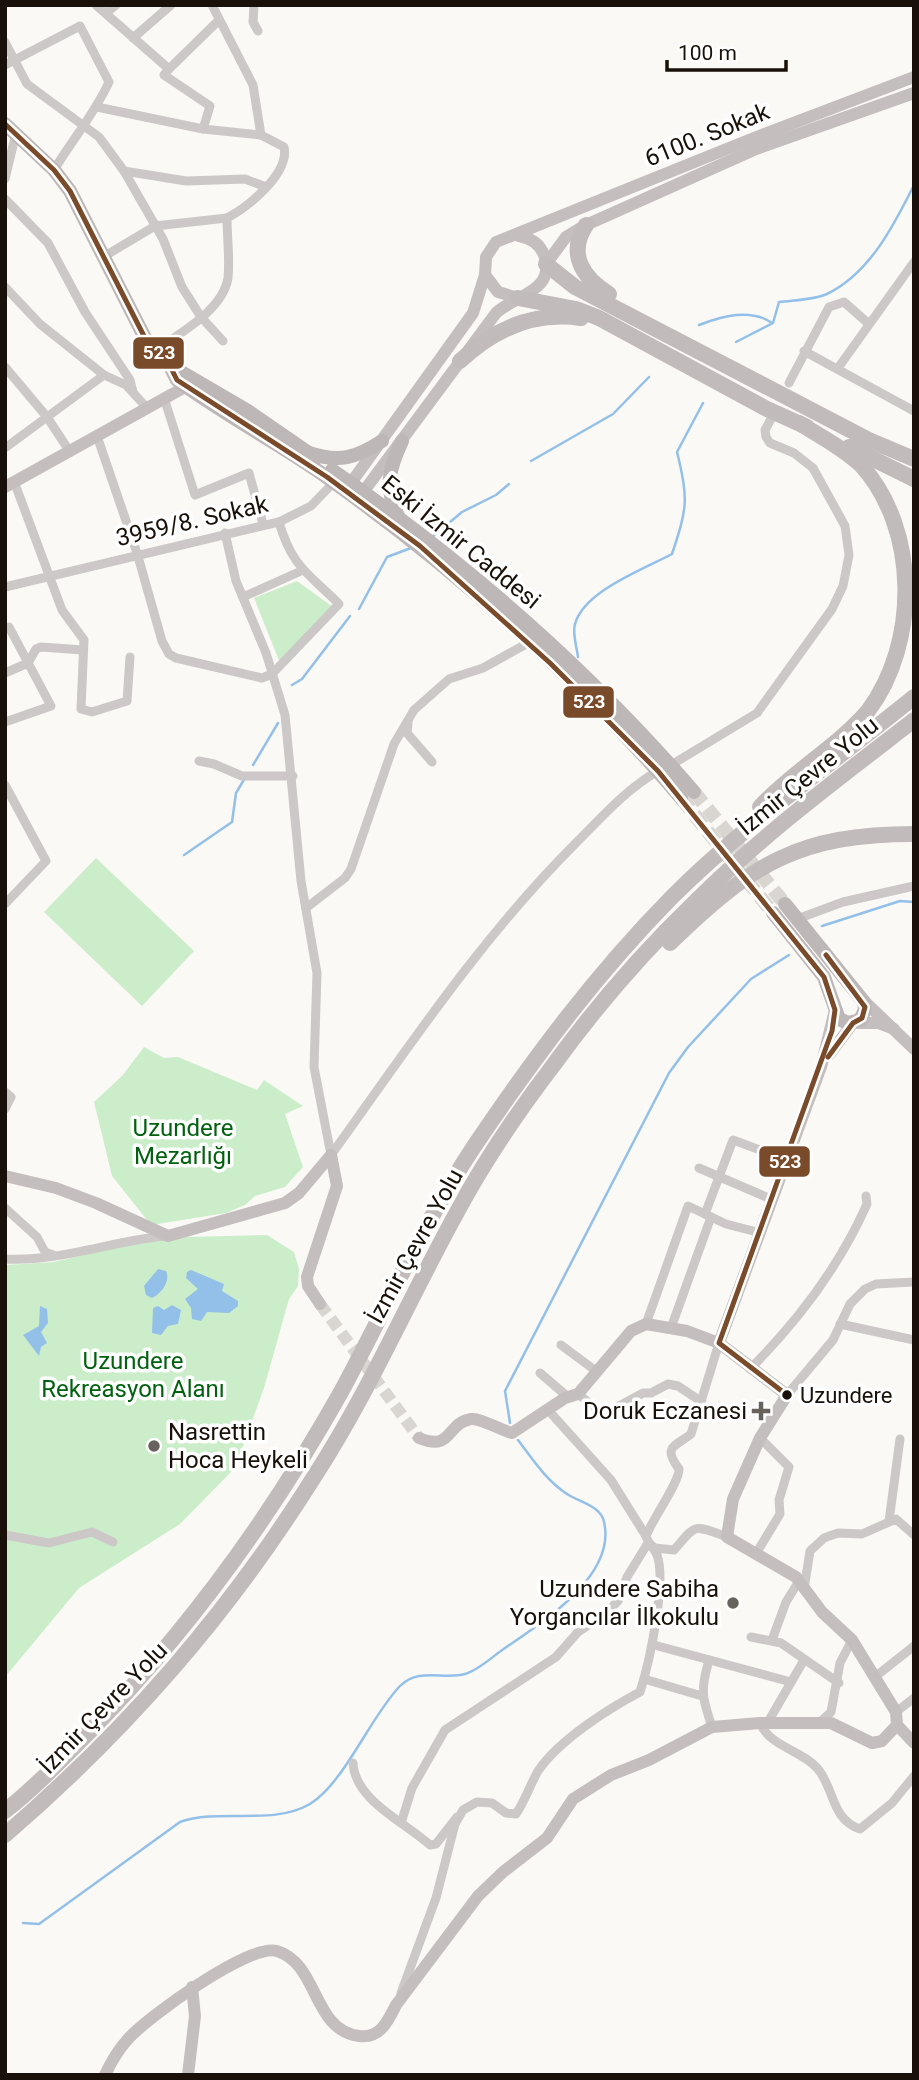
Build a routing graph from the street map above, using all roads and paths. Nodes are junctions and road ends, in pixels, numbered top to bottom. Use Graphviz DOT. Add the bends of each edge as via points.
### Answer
graph roads {
  1 [pos="96,5"];
  2 [pos="116,5"];
  3 [pos="171,5"];
  4 [pos="212,5"];
  5 [pos="254,5"];
  6 [pos="106,13"];
  7 [pos="219,20"];
  8 [pos="258,31"];
  9 [pos="133,37"];
  10 [pos="5,42"];
  11 [pos="10,62"];
  12 [pos="169,69"];
  13 [pos="914,77"];
  14 [pos="914,93"];
  15 [pos="97,107"];
  16 [pos="817,121"];
  17 [pos="81,125"];
  18 [pos="11,128"];
  19 [pos="203,129"];
  20 [pos="261,135"];
  21 [pos="54,170"];
  22 [pos="124,171"];
  23 [pos="5,179"];
  24 [pos="265,187"];
  25 [pos="5,199"];
  26 [pos="227,218"];
  27 [pos="586,225"];
  28 [pos="155,226"];
  29 [pos="519,236"];
  30 [pos="103,257"];
  31 [pos="914,262"];
  32 [pos="546,264"];
  33 [pos="485,275"];
  34 [pos="5,287"];
  35 [pos="518,298"];
  36 [pos="634,316"];
  37 [pos="201,317"];
  38 [pos="869,324"];
  39 [pos="614,326"];
  40 [pos="223,341"];
  41 [pos="156,350"];
  42 [pos="804,351"];
  43 [pos="460,361"];
  44 [pos="5,367"];
  45 [pos="838,368"];
  46 [pos="104,374"];
  47 [pos="789,383"];
  48 [pos="192,384"];
  49 [pos="133,392"];
  50 [pos="165,401"];
  51 [pos="148,409"];
  52 [pos="914,411"];
  53 [pos="47,417"];
  54 [pos="771,419"];
  55 [pos="799,423"];
  56 [pos="97,436"];
  57 [pos="869,440"];
  58 [pos="382,441"];
  59 [pos="402,441"];
  60 [pos="5,448"];
  61 [pos="70,452"];
  62 [pos="307,452"];
  63 [pos="914,459"];
  64 [pos="914,468"];
  65 [pos="914,479"];
  66 [pos="10,486"];
  67 [pos="343,486"];
  68 [pos="361,496"];
  69 [pos="399,517"];
  70 [pos="279,522"];
  71 [pos="263,524"];
  72 [pos="225,533"];
  73 [pos="137,553"];
  74 [pos="301,570"];
  75 [pos="48,577"];
  76 [pos="5,587"];
  77 [pos="243,597"];
  78 [pos="9,627"];
  79 [pos="528,643"];
  80 [pos="83,649"];
  81 [pos="130,657"];
  82 [pos="28,663"];
  83 [pos="5,673"];
  84 [pos="272,674"];
  85 [pos="914,697"];
  86 [pos="914,720"];
  87 [pos="408,721"];
  88 [pos="5,722"];
  89 [pos="199,761"];
  90 [pos="432,762"];
  91 [pos="664,768"];
  92 [pos="293,776"];
  93 [pos="5,785"];
  94 [pos="687,795"];
  95 [pos="914,834"];
  96 [pos="707,865"];
  97 [pos="914,886"];
  98 [pos="5,904"];
  99 [pos="306,908"];
  100 [pos="797,919"];
  101 [pos="635,968"];
  102 [pos="861,998"];
  103 [pos="835,1010"];
  104 [pos="853,1023"];
  105 [pos="894,1029"];
  106 [pos="914,1049"];
  107 [pos="821,1067"];
  108 [pos="5,1092"];
  109 [pos="5,1109"];
  110 [pos="331,1155"];
  111 [pos="787,1160"];
  112 [pos="699,1168"];
  113 [pos="7,1175"];
  114 [pos="720,1176"];
  115 [pos="866,1196"];
  116 [pos="771,1199"];
  117 [pos="5,1208"];
  118 [pos="708,1216"];
  119 [pos="761,1233"];
  120 [pos="168,1236"];
  121 [pos="54,1255"];
  122 [pos="5,1259"];
  123 [pos="914,1282"];
  124 [pos="320,1304"];
  125 [pos="646,1324"];
  126 [pos="840,1324"];
  127 [pos="671,1328"];
  128 [pos="914,1340"];
  129 [pos="719,1343"];
  130 [pos="561,1345"];
  131 [pos="750,1369"];
  132 [pos="596,1371"];
  133 [pos="540,1373"];
  134 [pos="787,1395"];
  135 [pos="573,1396"];
  136 [pos="702,1402"];
  137 [pos="549,1411"];
  138 [pos="419,1438"];
  139 [pos="760,1438"];
  140 [pos="901,1439"];
  141 [pos="889,1521"];
  142 [pos="5,1535"];
  143 [pos="914,1535"];
  144 [pos="727,1537"];
  145 [pos="647,1539"];
  146 [pos="113,1542"];
  147 [pos="757,1552"];
  148 [pos="802,1585"];
  149 [pos="751,1637"];
  150 [pos="772,1640"];
  151 [pos="852,1640"];
  152 [pos="654,1644"];
  153 [pos="914,1646"];
  154 [pos="709,1660"];
  155 [pos="804,1660"];
  156 [pos="875,1677"];
  157 [pos="644,1679"];
  158 [pos="791,1682"];
  159 [pos="839,1683"];
  160 [pos="702,1696"];
  161 [pos="914,1698"];
  162 [pos="896,1718"];
  163 [pos="764,1722"];
  164 [pos="817,1724"];
  165 [pos="712,1727"];
  166 [pos="914,1743"];
  167 [pos="353,1763"];
  168 [pos="914,1776"];
  169 [pos="5,1811"];
  170 [pos="463,1811"];
  171 [pos="402,1820"];
  172 [pos="5,1835"];
  173 [pos="192,1987"];
  174 [pos="396,2005"];
  175 [pos="105,2075"];
  176 [pos="188,2075"];
  1 -- 6 [label="street"];
  2 -- 6 [label="street"];
  3 -- 9 [label="street"];
  4 -- 7 [label="street"];
  5 -- 8 [label="street" via="253,22"];
  6 -- 9 [label="street"];
  7 -- 12 [label="street"];
  7 -- 20 [label="street" via="253,85"];
  9 -- 12 [label="street"];
  10 -- 11 [label="street"];
  11 -- 15 [label="street" via="80,26 109,82"];
  11 -- 17 [label="street" via="27,84"];
  12 -- 19 [label="street" via="164,75 210,106"];
  13 -- 16 [label="street, 6100. Sokak"];
  14 -- 16 [label="street, 6100. Sokak"];
  15 -- 17 [label="street"];
  15 -- 19 [label="street"];
  16 -- 27 [label="street, 6100. Sokak"];
  16 -- 29 [label="street, 6100. Sokak"];
  17 -- 21 [label="street"];
  17 -- 22 [label="street" via="99,137"];
  18 -- 21 [label="main road, Eski İzmir Caddesi"];
  18 -- 23 [label="street"];
  19 -- 20 [label="street"];
  20 -- 24 [label="street" via="278,142 286,155"];
  21 -- 30 [label="main road, Eski İzmir Caddesi" via="70,191"];
  22 -- 24 [label="street" via="187,181 246,179"];
  22 -- 28 [label="street"];
  24 -- 26 [label="street" via="248,207"];
  25 -- 49 [label="street" via="48,243"];
  26 -- 28 [label="street"];
  26 -- 37 [label="street" via="228,279 222,294"];
  27 -- 32 [label="street, 6100. Sokak" via="566,237"];
  27 -- 36 [label="highway" via="578,249 584,273"];
  28 -- 30 [label="street"];
  28 -- 37 [label="street"];
  29 -- 32 [label="street" via="535,243"];
  29 -- 33 [label="street, 6100. Sokak" via="491,246 485,257"];
  30 -- 41 [label="main road, Eski İzmir Caddesi" via="145,338"];
  31 -- 38 [label="street"];
  32 -- 35 [label="street, 6100. Sokak" via="539,287"];
  32 -- 36 [label="highway" via="575,287"];
  33 -- 35 [label="street" via="498,292"];
  33 -- 58 [label="street, 6100. Sokak" via="473,313"];
  34 -- 46 [label="street" via="40,324"];
  35 -- 39 [label="highway" via="576,309"];
  35 -- 43 [label="street, 6100. Sokak" via="496,313"];
  36 -- 57 [label="highway"];
  37 -- 40 [label="street"];
  37 -- 41 [label="street"];
  38 -- 42 [label="street" via="844,302 829,307"];
  38 -- 45 [label="street"];
  39 -- 43 [label="highway" via="563,316 526,321 492,334"];
  39 -- 55 [label="highway"];
  41 -- 48 [label="main road, Eski İzmir Caddesi" via="177,380"];
  42 -- 45 [label="street"];
  42 -- 47 [label="street"];
  43 -- 59 [label="street, 6100. Sokak"];
  44 -- 53 [label="street"];
  45 -- 52 [label="street"];
  46 -- 49 [label="street"];
  46 -- 53 [label="street"];
  48 -- 50 [label="street"];
  48 -- 62 [label="main road, Eski İzmir Caddesi"];
  48 -- 67 [label="main road, Eski İzmir Caddesi"];
  49 -- 51 [label="street"];
  50 -- 51 [label="street"];
  50 -- 71 [label="street" via="195,495 250,473"];
  51 -- 56 [label="street"];
  53 -- 60 [label="street"];
  53 -- 61 [label="street"];
  54 -- 91 [label="street" via="766,437 813,468 845,526 849,555 843,586 832,609 757,713"];
  55 -- 65 [label="highway"];
  55 -- 96 [label="highway" via="863,467 893,515 903,538 911,584 905,638 883,690 866,713 767,799"];
  56 -- 61 [label="street"];
  56 -- 73 [label="street"];
  57 -- 63 [label="highway"];
  57 -- 64 [label="highway"];
  58 -- 62 [label="main road" via="346,460"];
  58 -- 67 [label="street, 6100. Sokak"];
  59 -- 68 [label="street, 6100. Sokak"];
  59 -- 69 [label="main road" via="388,483"];
  61 -- 66 [label="street"];
  62 -- 67 [label="main road, Eski İzmir Caddesi"];
  66 -- 75 [label="street"];
  67 -- 68 [label="main road, Eski İzmir Caddesi"];
  67 -- 70 [label="street, 3959/8. Sokak"];
  68 -- 69 [label="main road, Eski İzmir Caddesi"];
  68 -- 79 [label="main road, Eski İzmir Caddesi"];
  69 -- 91 [label="main road, Eski İzmir Caddesi" via="559,653"];
  70 -- 71 [label="street, 3959/8. Sokak"];
  70 -- 74 [label="street" via="285,545"];
  71 -- 72 [label="street, 3959/8. Sokak"];
  72 -- 73 [label="street, 3959/8. Sokak"];
  72 -- 77 [label="street"];
  73 -- 75 [label="street, 3959/8. Sokak"];
  73 -- 84 [label="street" via="169,654 262,678"];
  74 -- 77 [label="street"];
  74 -- 84 [label="street" via="339,604"];
  75 -- 76 [label="street, 3959/8. Sokak"];
  75 -- 80 [label="street" via="62,610 84,640"];
  77 -- 84 [label="street"];
  78 -- 82 [label="street"];
  79 -- 87 [label="street" via="483,668 449,679"];
  79 -- 91 [label="main road, Eski İzmir Caddesi"];
  80 -- 81 [label="street" via="79,704 85,711 127,701"];
  80 -- 82 [label="street" via="41,647"];
  82 -- 83 [label="street"];
  82 -- 88 [label="street" via="51,706"];
  84 -- 92 [label="street" via="285,715"];
  85 -- 96 [label="highway, İzmir Çevre Yolu"];
  86 -- 101 [label="highway, İzmir Çevre Yolu" via="753,848 694,902"];
  87 -- 90 [label="street" via="407,733"];
  87 -- 99 [label="street" via="394,744 351,869"];
  89 -- 92 [label="street" via="242,776"];
  91 -- 94 [label="main road, Eski İzmir Caddesi"];
  91 -- 110 [label="street" via="635,784 532,887 483,944"];
  92 -- 99 [label="street"];
  93 -- 98 [label="street" via="46,861"];
  95 -- 101 [label="highway" via="836,839 777,858 736,883 656,957"];
  96 -- 169 [label="highway, İzmir Çevre Yolu" via="575,1005 470,1153 298,1466 211,1592 130,1690"];
  97 -- 100 [label="street" via="843,902"];
  99 -- 110 [label="street" via="317,973 314,1067"];
  100 -- 102 [label="main road"];
  100 -- 103 [label="main road" via="779,909 824,977"];
  101 -- 172 [label="highway, İzmir Çevre Yolu" via="595,1011 508,1130 457,1210 316,1475 234,1596 125,1722"];
  102 -- 103 [label="main road" via="845,994"];
  102 -- 104 [label="main road" via="864,1014"];
  102 -- 105 [label="street"];
  103 -- 104 [label="main road" via="843,1021"];
  103 -- 107 [label="street"];
  104 -- 105 [label="street" via="878,1023"];
  104 -- 107 [label="street"];
  105 -- 106 [label="street"];
  107 -- 111 [label="street"];
  108 -- 109 [label="street" via="11,1097"];
  110 -- 120 [label="street" via="285,1203"];
  110 -- 124 [label="street" via="337,1186 307,1277"];
  111 -- 114 [label="street" via="733,1140"];
  111 -- 116 [label="street"];
  112 -- 114 [label="street"];
  113 -- 120 [label="street" via="96,1203"];
  114 -- 116 [label="street"];
  114 -- 118 [label="street"];
  115 -- 131 [label="street" via="867,1204 836,1267"];
  116 -- 119 [label="street"];
  117 -- 121 [label="street" via="37,1237 44,1252"];
  118 -- 119 [label="street"];
  118 -- 125 [label="street" via="688,1206"];
  118 -- 127 [label="street"];
  119 -- 129 [label="street"];
  120 -- 121 [label="street"];
  121 -- 122 [label="street" via="29,1261"];
  123 -- 126 [label="street" via="865,1289"];
  125 -- 127 [label="street"];
  125 -- 132 [label="street" via="631,1331"];
  126 -- 128 [label="street"];
  126 -- 134 [label="street"];
  127 -- 129 [label="street"];
  129 -- 131 [label="street"];
  129 -- 136 [label="street"];
  130 -- 132 [label="street"];
  131 -- 134 [label="street"];
  132 -- 135 [label="street"];
  133 -- 135 [label="street"];
  134 -- 139 [label="street"];
  135 -- 136 [label="street" via="608,1412 668,1384"];
  135 -- 137 [label="street"];
  136 -- 145 [label="street" via="691,1434 671,1451 679,1479 658,1508"];
  137 -- 138 [label="street" via="512,1433 475,1418 464,1421 440,1442"];
  137 -- 145 [label="street" via="611,1480"];
  139 -- 144 [label="street" via="733,1499"];
  139 -- 147 [label="street" via="789,1467 779,1500 780,1514"];
  140 -- 141 [label="street"];
  141 -- 143 [label="street" via="896,1519"];
  141 -- 148 [label="street" via="862,1534 838,1533 824,1538 810,1551"];
  142 -- 146 [label="street" via="49,1543 92,1532"];
  144 -- 145 [label="street" via="699,1528 688,1531 674,1550 655,1548"];
  144 -- 147 [label="street"];
  145 -- 152 [label="street" via="657,1556"];
  145 -- 171 [label="street" via="618,1601 605,1614 578,1632 548,1662 445,1730 412,1788"];
  147 -- 148 [label="street"];
  148 -- 150 [label="street" via="786,1602"];
  148 -- 151 [label="street"];
  149 -- 150 [label="street"];
  150 -- 155 [label="street"];
  151 -- 156 [label="street"];
  151 -- 159 [label="street" via="840,1662"];
  152 -- 154 [label="street"];
  152 -- 157 [label="street"];
  153 -- 156 [label="street"];
  154 -- 158 [label="street"];
  154 -- 160 [label="street"];
  155 -- 158 [label="street"];
  155 -- 159 [label="street"];
  156 -- 162 [label="street"];
  157 -- 160 [label="street"];
  157 -- 170 [label="street" via="640,1692 610,1708 556,1751 539,1770 516,1814 477,1802"];
  158 -- 163 [label="street"];
  159 -- 164 [label="street" via="831,1712"];
  160 -- 165 [label="street"];
  161 -- 162 [label="street"];
  162 -- 164 [label="street" via="881,1741 872,1743 831,1723"];
  162 -- 166 [label="street"];
  163 -- 164 [label="street"];
  163 -- 165 [label="street"];
  163 -- 168 [label="street" via="764,1733 817,1767 835,1809 860,1829 892,1803"];
  165 -- 174 [label="street" via="611,1775 573,1799 547,1838 478,1896"];
  167 -- 171 [label="street" via="354,1777 363,1791"];
  170 -- 171 [label="street" via="436,1844 430,1845"];
  170 -- 174 [label="street"];
  173 -- 174 [label="street" via="269,1950 297,1964 331,2023 347,2034 375,2034"];
  173 -- 175 [label="street" via="129,2037"];
  173 -- 176 [label="street" via="195,2016"];
}
